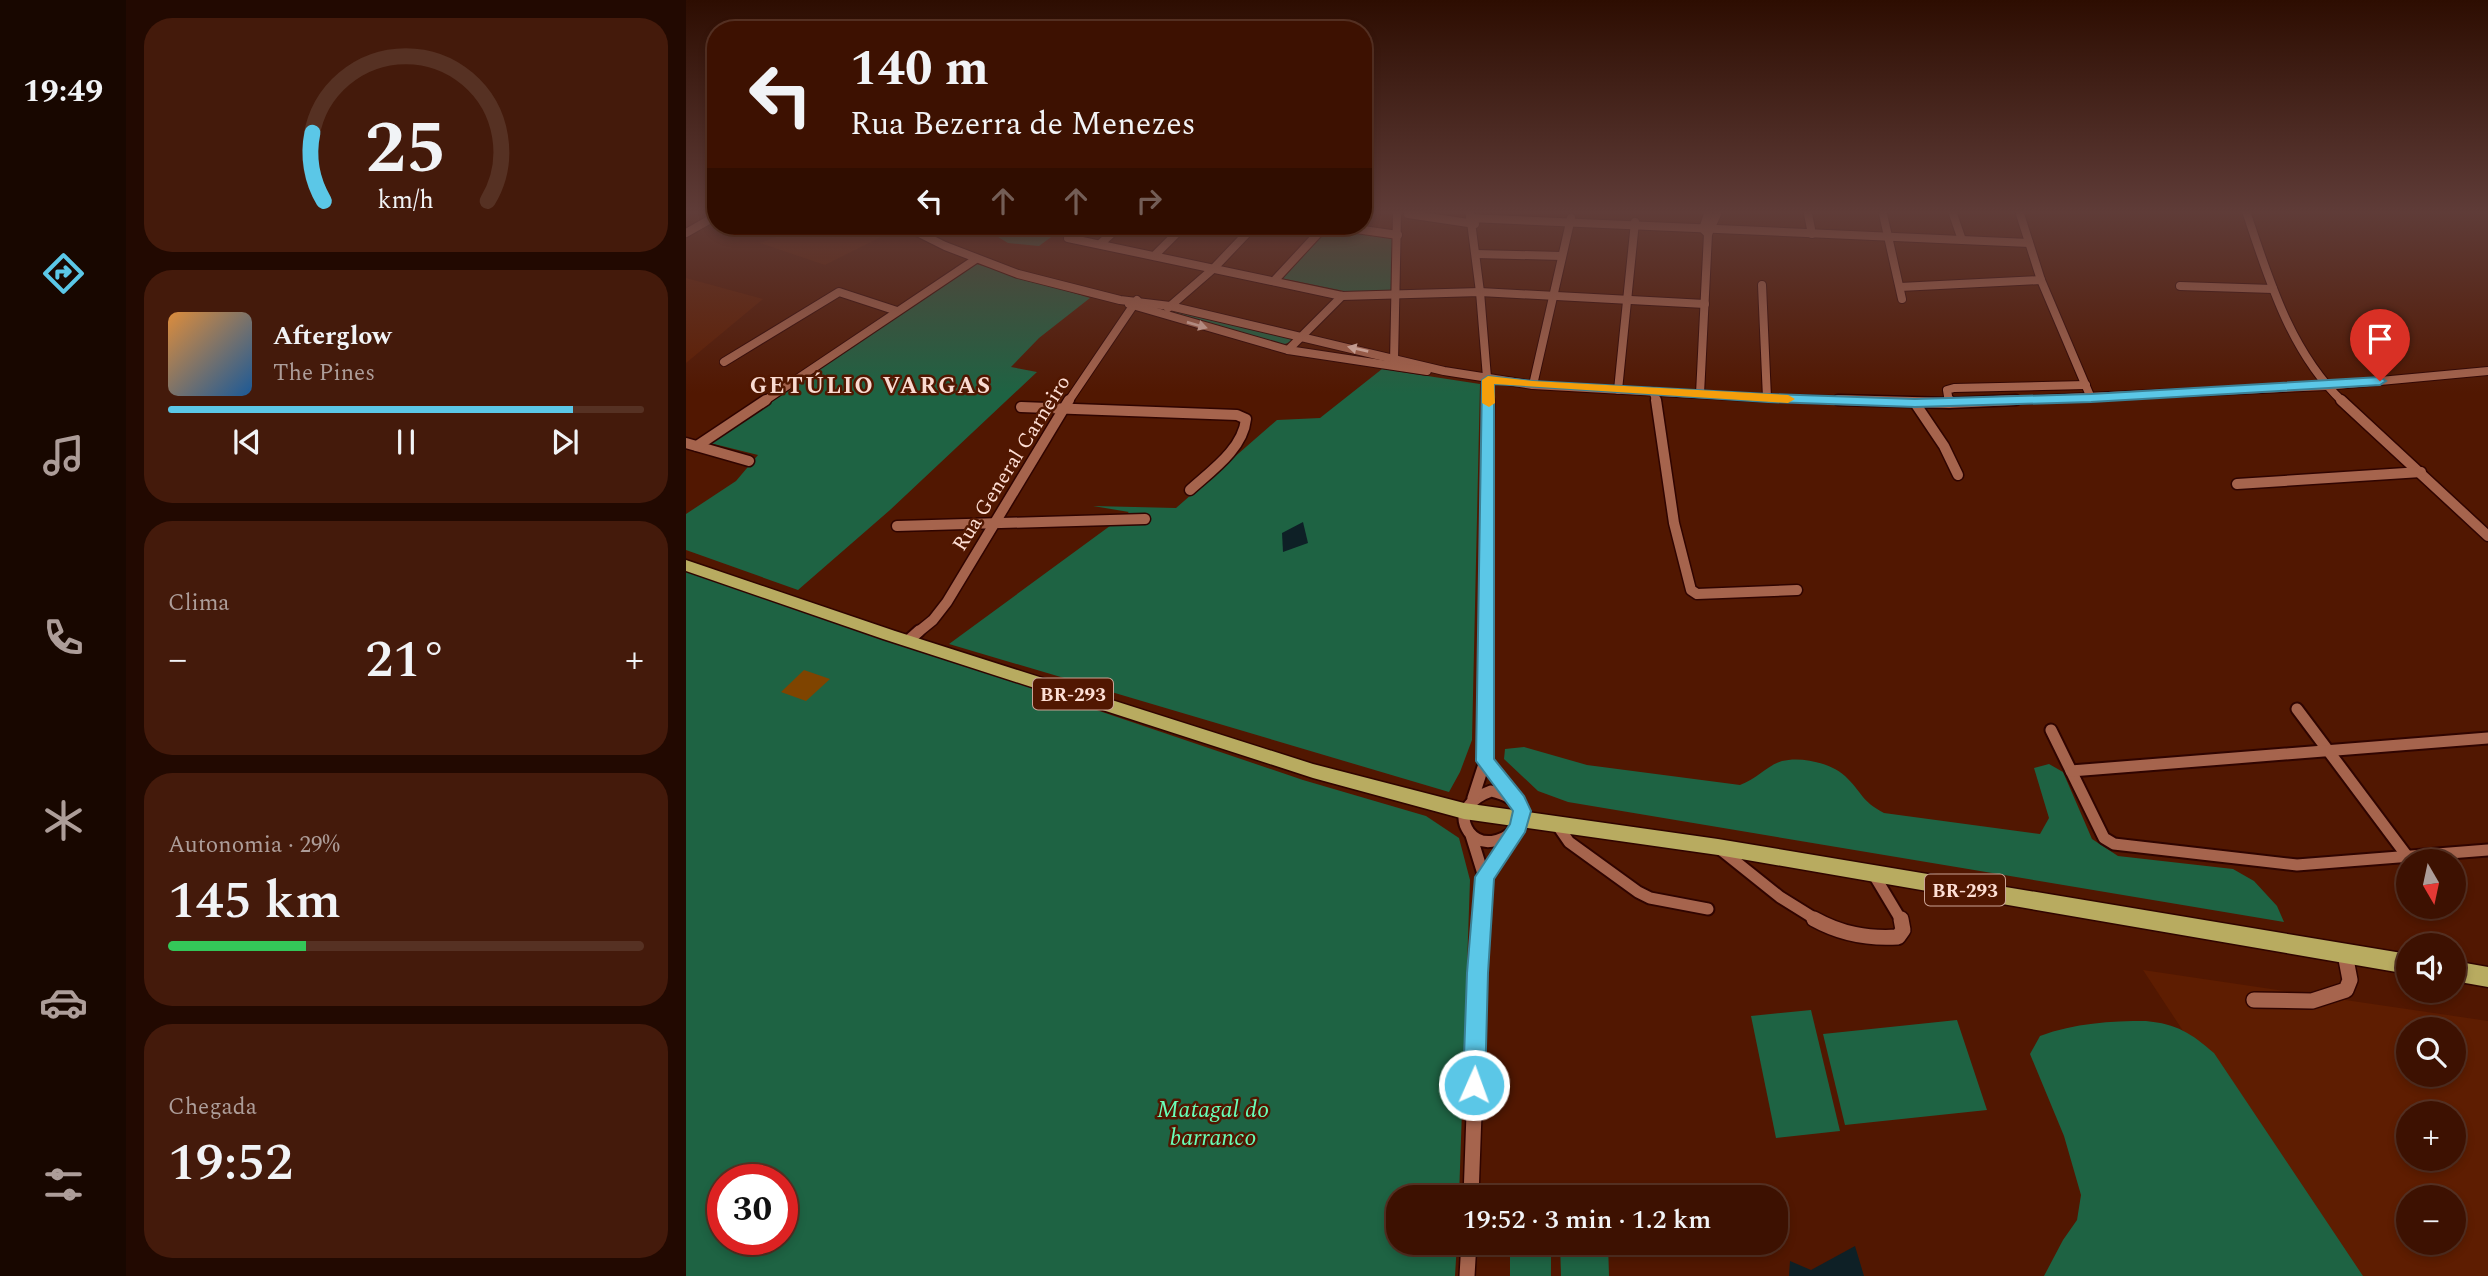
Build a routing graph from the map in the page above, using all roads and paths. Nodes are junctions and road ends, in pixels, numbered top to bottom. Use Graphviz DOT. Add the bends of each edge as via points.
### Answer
graph roads {
  1 [pos="954,274"];
  2 [pos="1017,274"];
  3 [pos="1208,274"];
  4 [pos="1236,274"];
  5 [pos="1281,274"];
  6 [pos="1398,274"];
  7 [pos="1478,274"];
  8 [pos="1558,274"];
  9 [pos="1630,274"];
  10 [pos="1706,274"];
  11 [pos="1897,274"];
  12 [pos="2039,274"];
  13 [pos="2268,274"];
  14 [pos="2041,280"];
  15 [pos="1274,281"];
  16 [pos="1762,285"];
  17 [pos="2180,286"];
  18 [pos="1900,287"];
  19 [pos="2273,289"];
  20 [pos="1480,292"];
  21 [pos="1398,293"];
  22 [pos="1342,296"];
  23 [pos="1553,297"];
  24 [pos="1902,299"];
  25 [pos="1628,300"];
  26 [pos="1135,303"];
  27 [pos="1704,304"];
  28 [pos="1170,306"];
  29 [pos="897,311"];
  30 [pos="1161,315"];
  31 [pos="1301,337"];
  32 [pos="1288,350"];
  33 [pos="724,362"];
  34 [pos="1394,362"];
  35 [pos="2488,371"];
  36 [pos="1488,380"];
  37 [pos="1533,385"];
  38 [pos="2086,385"];
  39 [pos="2027,386"];
  40 [pos="2326,386"];
  41 [pos="1998,387"];
  42 [pos="1618,390"];
  43 [pos="1653,391"];
  44 [pos="1700,394"];
  45 [pos="1768,398"];
  46 [pos="2091,398"];
  47 [pos="2034,400"];
  48 [pos="2004,401"];
  49 [pos="1915,403"];
  50 [pos="1949,403"];
  51 [pos="1021,407"];
  52 [pos="1064,408"];
  53 [pos="686,443"];
  54 [pos="697,446"];
  55 [pos="749,461"];
  56 [pos="2421,472"];
  57 [pos="1958,475"];
  58 [pos="2237,484"];
  59 [pos="1189,491"];
  60 [pos="1145,519"];
  61 [pos="994,524"];
  62 [pos="897,526"];
  63 [pos="2488,536"];
  64 [pos="686,565"];
  65 [pos="1797,590"];
  66 [pos="909,640"];
  67 [pos="2297,709"];
  68 [pos="2051,730"];
  69 [pos="2488,738"];
  70 [pos="2326,749"];
  71 [pos="1485,761"];
  72 [pos="2071,771"];
  73 [pos="1510,795"];
  74 [pos="1469,805"];
  75 [pos="1558,826"];
  76 [pos="1515,829"];
  77 [pos="1471,835"];
  78 [pos="1717,847"];
  79 [pos="2402,849"];
  80 [pos="2488,850"];
  81 [pos="2466,852"];
  82 [pos="2396,857"];
  83 [pos="1874,875"];
  84 [pos="1485,877"];
  85 [pos="1708,909"];
  86 [pos="2345,954"];
  87 [pos="2396,962"];
  88 [pos="2466,973"];
  89 [pos="2488,977"];
  90 [pos="2254,1000"];
  91 [pos="1471,1185"];
  92 [pos="1468,1255"];
  93 [pos="1467,1276"];
  1 -- 29 [label="street"];
  2 -- 26 [label="street"];
  3 -- 28 [label="street"];
  4 -- 15 [label="street"];
  5 -- 15 [label="street"];
  6 -- 21 [label="street"];
  7 -- 20 [label="street"];
  8 -- 23 [label="street"];
  9 -- 25 [label="street"];
  10 -- 27 [label="street"];
  11 -- 18 [label="street"];
  12 -- 14 [label="street"];
  13 -- 19 [label="street"];
  14 -- 18 [label="street"];
  14 -- 38 [label="street"];
  15 -- 22 [label="street"];
  16 -- 45 [label="street"];
  17 -- 19 [label="street"];
  18 -- 24 [label="street"];
  19 -- 40 [label="street"];
  20 -- 21 [label="street"];
  20 -- 23 [label="street"];
  20 -- 36 [label="street"];
  21 -- 22 [label="street"];
  21 -- 34 [label="street"];
  22 -- 31 [label="street"];
  23 -- 25 [label="street"];
  23 -- 37 [label="street"];
  25 -- 27 [label="street"];
  25 -- 42 [label="street"];
  26 -- 28 [label="street"];
  26 -- 30 [label="street"];
  26 -- 52 [label="street, Rua General Carneiro"];
  27 -- 44 [label="street"];
  28 -- 30 [label="street"];
  28 -- 31 [label="street"];
  29 -- 33 [label="street" via="839,292"];
  29 -- 54 [label="street"];
  30 -- 32 [label="street, one-way"];
  31 -- 32 [label="street"];
  34 -- 31 [label="street, one-way"];
  32 -- 34 [label="street"];
  34 -- 36 [label="street"];
  35 -- 40 [label="street"];
  36 -- 37 [label="street"];
  36 -- 71 [label="street"];
  37 -- 42 [label="street"];
  38 -- 39 [label="street"];
  38 -- 46 [label="street"];
  39 -- 41 [label="street"];
  39 -- 47 [label="street"];
  40 -- 46 [label="street"];
  40 -- 56 [label="street"];
  41 -- 48 [label="street"];
  41 -- 50 [label="street" via="1949,389"];
  42 -- 43 [label="street"];
  43 -- 44 [label="street"];
  43 -- 65 [label="street" via="1674,523 1692,590 1697,594"];
  44 -- 45 [label="street"];
  45 -- 49 [label="street"];
  46 -- 47 [label="street"];
  47 -- 48 [label="street"];
  48 -- 50 [label="street"];
  49 -- 50 [label="street"];
  49 -- 57 [label="street"];
  51 -- 52 [label="street"];
  52 -- 59 [label="street" via="1227,414 1246,419 1246,430"];
  52 -- 61 [label="street, Rua General Carneiro"];
  53 -- 54 [label="street"];
  54 -- 55 [label="street"];
  56 -- 58 [label="street"];
  56 -- 63 [label="street"];
  60 -- 61 [label="street"];
  61 -- 62 [label="street"];
  61 -- 66 [label="street, Rua General Carneiro" via="947,602"];
  64 -- 66 [label="highway, BR-293"];
  66 -- 74 [label="highway, BR-293" via="1313,771"];
  67 -- 70 [label="street"];
  68 -- 72 [label="street"];
  69 -- 70 [label="street"];
  70 -- 72 [label="street"];
  70 -- 79 [label="street"];
  71 -- 73 [label="street"];
  71 -- 74 [label="street"];
  72 -- 82 [label="street" via="2104,838 2114,844 2297,865"];
  73 -- 74 [label="street" via="1491,791"];
  73 -- 76 [label="street" via="1522,811"];
  74 -- 76 [label="highway, BR-293"];
  74 -- 77 [label="street" via="1465,828"];
  75 -- 76 [label="highway, BR-293"];
  75 -- 78 [label="highway, BR-293"];
  75 -- 85 [label="street" via="1570,842 1638,892"];
  76 -- 77 [label="street" via="1490,842"];
  76 -- 84 [label="street"];
  77 -- 84 [label="street"];
  78 -- 83 [label="highway, BR-293"];
  78 -- 83 [label="street" via="1832,930 1855,937 1898,937 1903,930 1900,915"];
  80 -- 81 [label="street"];
  83 -- 86 [label="highway, BR-293"];
  84 -- 91 [label="street"];
  86 -- 87 [label="highway, BR-293"];
  86 -- 90 [label="street" via="2350,980 2346,990 2312,1002"];
  88 -- 89 [label="highway"];
  92 -- 93 [label="street"];
}
